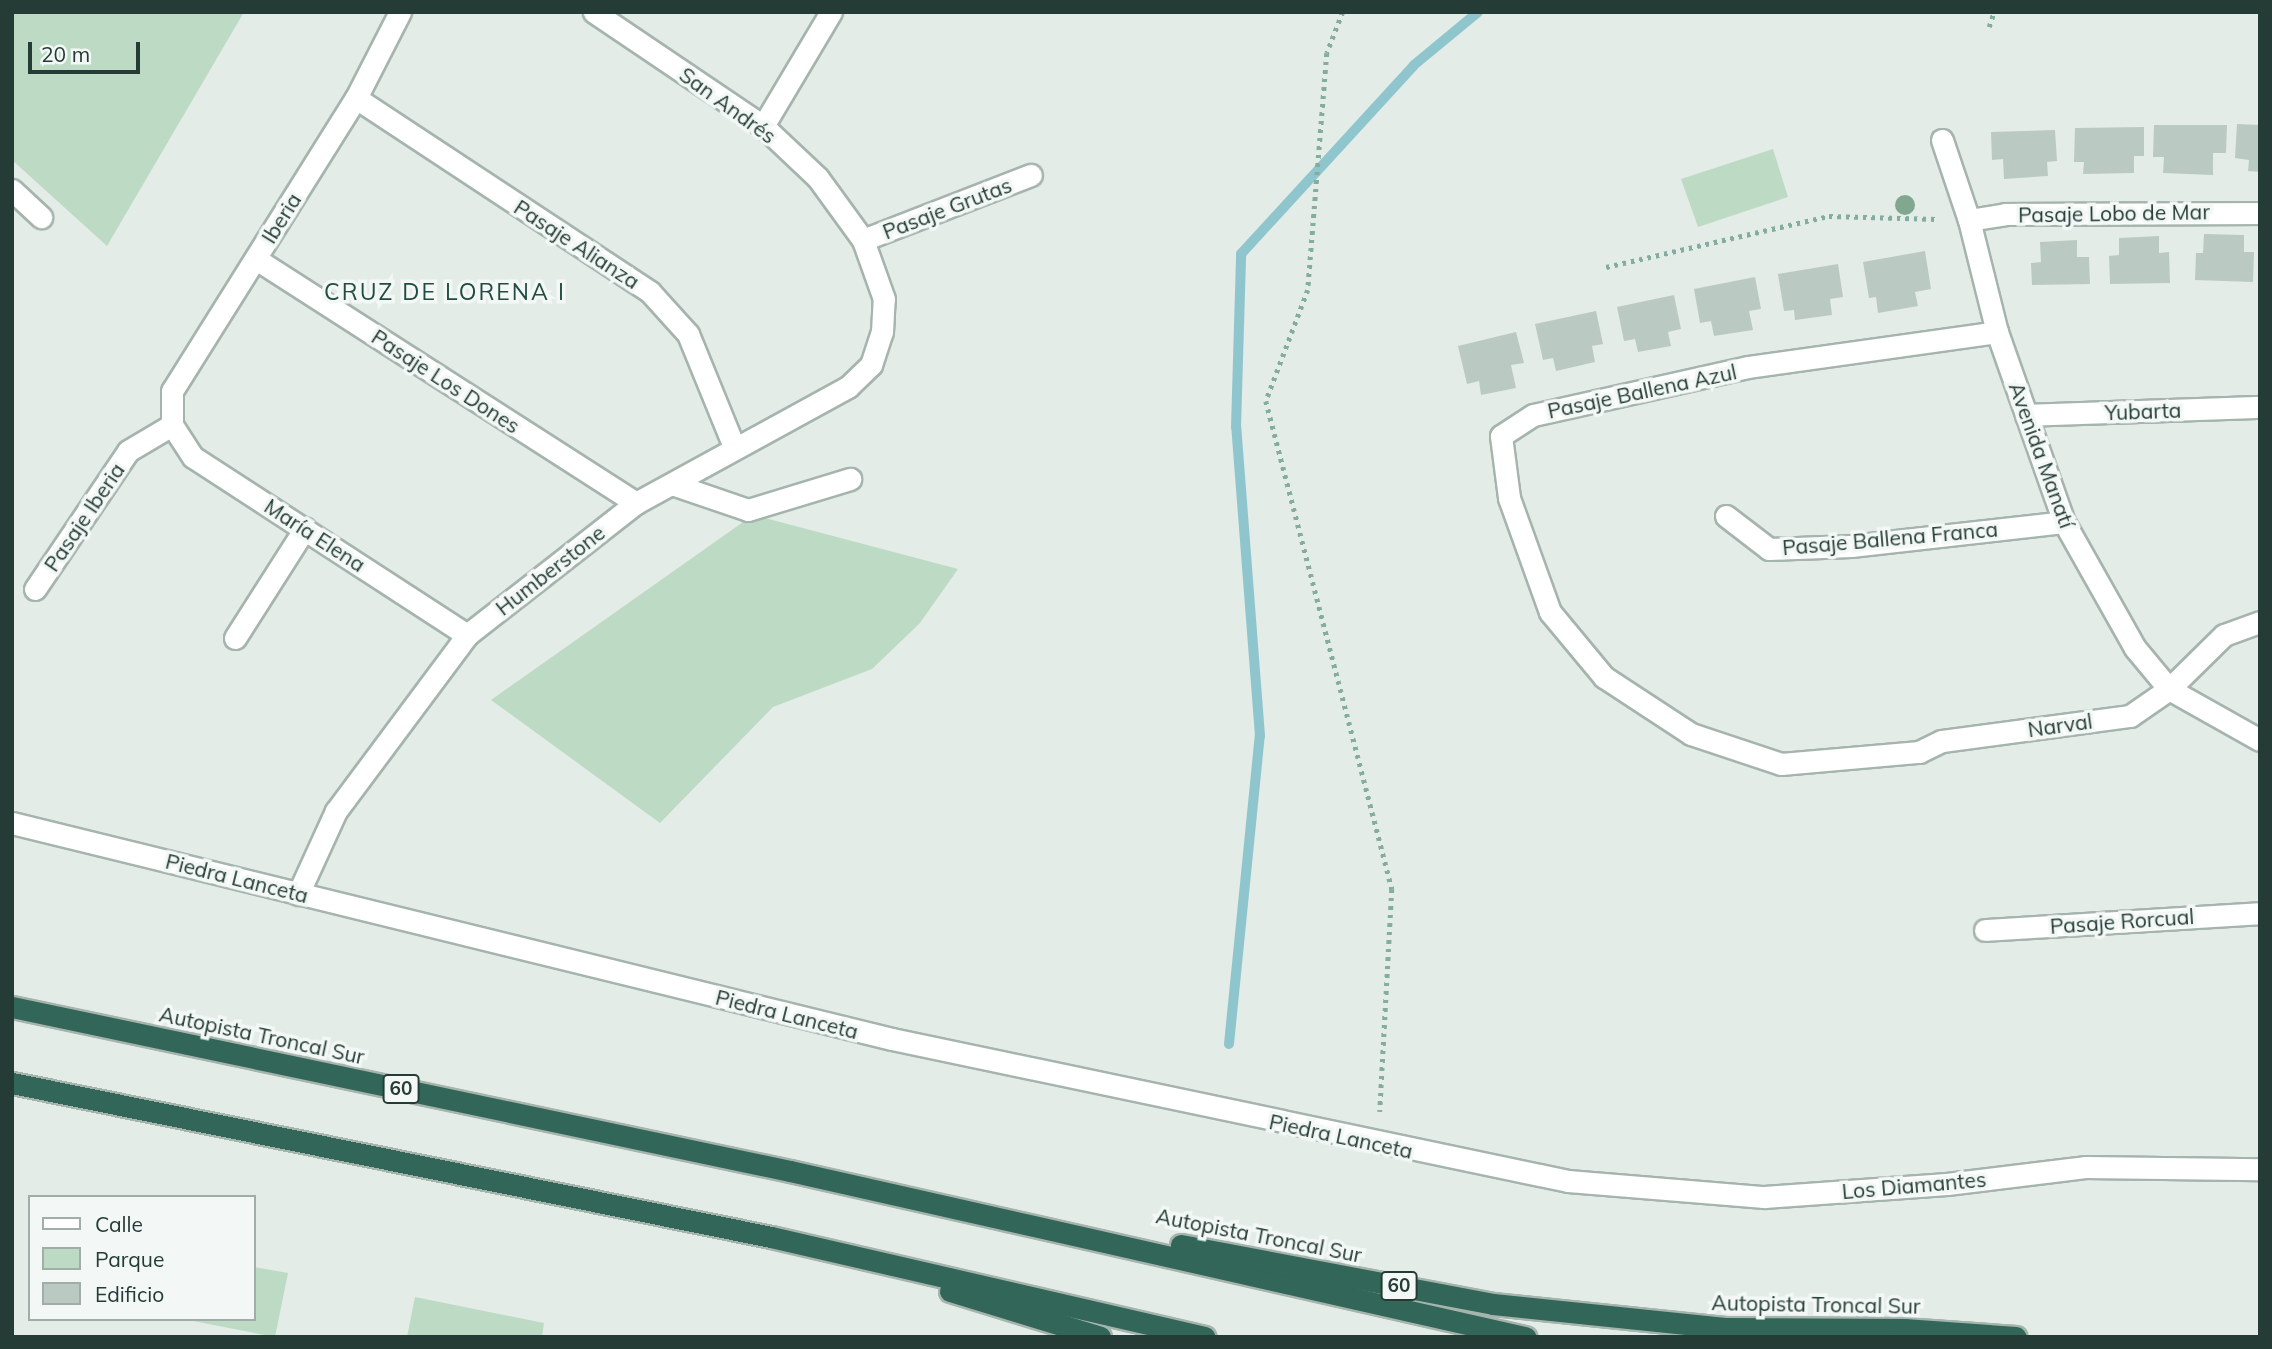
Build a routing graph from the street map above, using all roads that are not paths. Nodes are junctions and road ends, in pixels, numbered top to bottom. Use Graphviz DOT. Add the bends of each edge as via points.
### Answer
graph roads {
  1 [pos="400,12"];
  2 [pos="831,12"];
  3 [pos="600,14"];
  4 [pos="356,98"];
  5 [pos="763,125"];
  6 [pos="1942,140"];
  7 [pos="1031,175"];
  8 [pos="12,190"];
  9 [pos="2260,213"];
  10 [pos="41,218"];
  11 [pos="1969,220"];
  12 [pos="863,240"];
  13 [pos="256,259"];
  14 [pos="882,332"];
  15 [pos="1997,332"];
  16 [pos="2260,407"];
  17 [pos="2026,415"];
  18 [pos="172,425"];
  19 [pos="734,447"];
  20 [pos="850,479"];
  21 [pos="673,484"];
  22 [pos="636,503"];
  23 [pos="1726,516"];
  24 [pos="2064,522"];
  25 [pos="305,528"];
  26 [pos="34,589"];
  27 [pos="2260,622"];
  28 [pos="467,635"];
  29 [pos="235,638"];
  30 [pos="2169,689"];
  31 [pos="2260,740"];
  32 [pos="1941,741"];
  33 [pos="12,823"];
  34 [pos="298,894"];
  35 [pos="2260,913"];
  36 [pos="1985,930"];
  37 [pos="12,1007"];
  38 [pos="12,1083"];
  39 [pos="2260,1169"];
  40 [pos="790,1171"];
  41 [pos="1568,1181"];
  42 [pos="771,1237"];
  43 [pos="1100,1337"];
  44 [pos="1205,1337"];
  45 [pos="1525,1337"];
  46 [pos="2015,1337"];
  1 -- 4 [label="street, Iberia"];
  2 -- 5 [label="street"];
  3 -- 5 [label="street, San Andrés"];
  4 -- 13 [label="street, Iberia"];
  4 -- 19 [label="street, Pasaje Alianza" via="650,292 688,334"];
  5 -- 12 [label="street, San Andrés" via="818,178"];
  6 -- 11 [label="street, Avenida Manatí"];
  7 -- 12 [label="street, Pasaje Grutas"];
  8 -- 10 [label="street"];
  9 -- 11 [label="street, Pasaje Lobo de Mar" via="2005,214"];
  11 -- 15 [label="street, Avenida Manatí"];
  12 -- 14 [label="street, San Andrés" via="884,299"];
  13 -- 18 [label="street, Iberia" via="172,391"];
  13 -- 22 [label="street, Pasaje Los Dones"];
  14 -- 19 [label="street, Humberstone" via="871,365 848,387"];
  15 -- 17 [label="street, Avenida Manatí"];
  15 -- 32 [label="street, Pasaje Ballena Azul" via="1748,367 1533,415 1501,436 1509,498 1550,612 1604,677 1691,734 1781,764 1919,752"];
  16 -- 17 [label="street, Yubarta"];
  17 -- 24 [label="street, Avenida Manatí"];
  18 -- 25 [label="street, María Elena" via="193,457"];
  18 -- 26 [label="street, Pasaje Iberia" via="128,450"];
  19 -- 21 [label="street, Humberstone"];
  20 -- 21 [label="street" via="748,510"];
  21 -- 22 [label="street, Humberstone"];
  22 -- 28 [label="street, Humberstone"];
  23 -- 24 [label="street, Pasaje Ballena Franca" via="1769,549 1850,546"];
  24 -- 30 [label="street, Avenida Manatí" via="2135,648"];
  25 -- 28 [label="street, María Elena"];
  25 -- 29 [label="street"];
  27 -- 30 [label="street, Narval" via="2224,635"];
  28 -- 34 [label="street, Humberstone" via="335,811"];
  30 -- 31 [label="street, Avenida Manatí"];
  30 -- 32 [label="street, Narval" via="2130,716"];
  33 -- 34 [label="street, Piedra Lanceta"];
  34 -- 41 [label="street, Piedra Lanceta" via="892,1039 1379,1145"];
  35 -- 36 [label="street, Pasaje Rorcual"];
  37 -- 40 [label="highway, Autopista Troncal Sur / 60"];
  38 -- 42 [label="highway"];
  39 -- 41 [label="street, Los Diamantes" via="2085,1167 1947,1184 1764,1197"];
  40 -- 45 [label="highway, Autopista Troncal Sur / 60"];
  40 -- 46 [label="highway, Autopista Troncal Sur / 60" via="1493,1304 1726,1328 1904,1329"];
  42 -- 43 [label="highway"];
  42 -- 44 [label="highway"];
}
